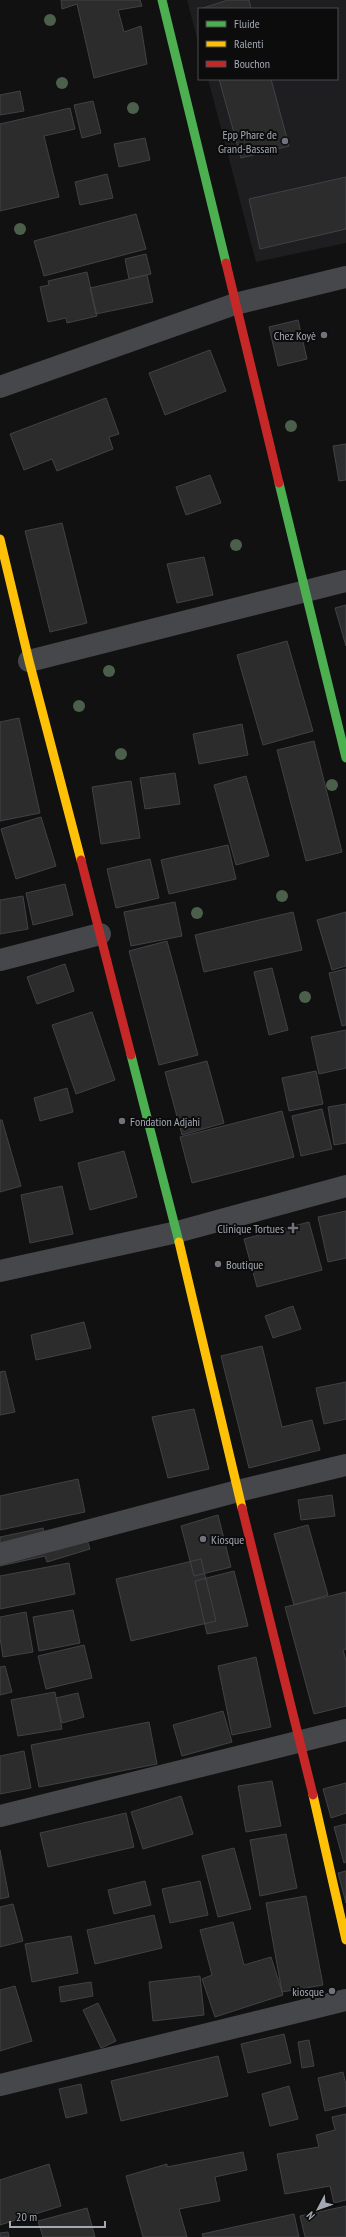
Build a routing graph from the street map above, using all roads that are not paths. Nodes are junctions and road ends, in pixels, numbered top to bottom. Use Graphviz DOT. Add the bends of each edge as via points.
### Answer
graph roads {
  1 [pos="162,0"];
  2 [pos="346,277"];
  3 [pos="235,304"];
  4 [pos="0,386"];
  5 [pos="0,539"];
  6 [pos="346,581"];
  7 [pos="304,590"];
  8 [pos="29,661"];
  9 [pos="346,758"];
  10 [pos="100,934"];
  11 [pos="0,960"];
  12 [pos="346,1186"];
  13 [pos="177,1232"];
  14 [pos="0,1271"];
  15 [pos="346,1465"];
  16 [pos="238,1491"];
  17 [pos="0,1554"];
  18 [pos="346,1730"];
  19 [pos="300,1740"];
  20 [pos="0,1816"];
  21 [pos="346,1940"];
  22 [pos="346,2000"];
  23 [pos="0,2085"];
  1 -- 3 [label="street"];
  2 -- 3 [label="street"];
  3 -- 4 [label="street"];
  3 -- 7 [label="street"];
  5 -- 8 [label="street"];
  6 -- 7 [label="street"];
  7 -- 8 [label="street"];
  7 -- 9 [label="street"];
  8 -- 10 [label="street"];
  10 -- 11 [label="street"];
  10 -- 13 [label="street"];
  12 -- 13 [label="street"];
  13 -- 14 [label="street"];
  13 -- 16 [label="street"];
  15 -- 16 [label="street"];
  16 -- 17 [label="street"];
  16 -- 19 [label="street"];
  18 -- 19 [label="street"];
  19 -- 20 [label="street"];
  19 -- 21 [label="street"];
  22 -- 23 [label="street"];
}
